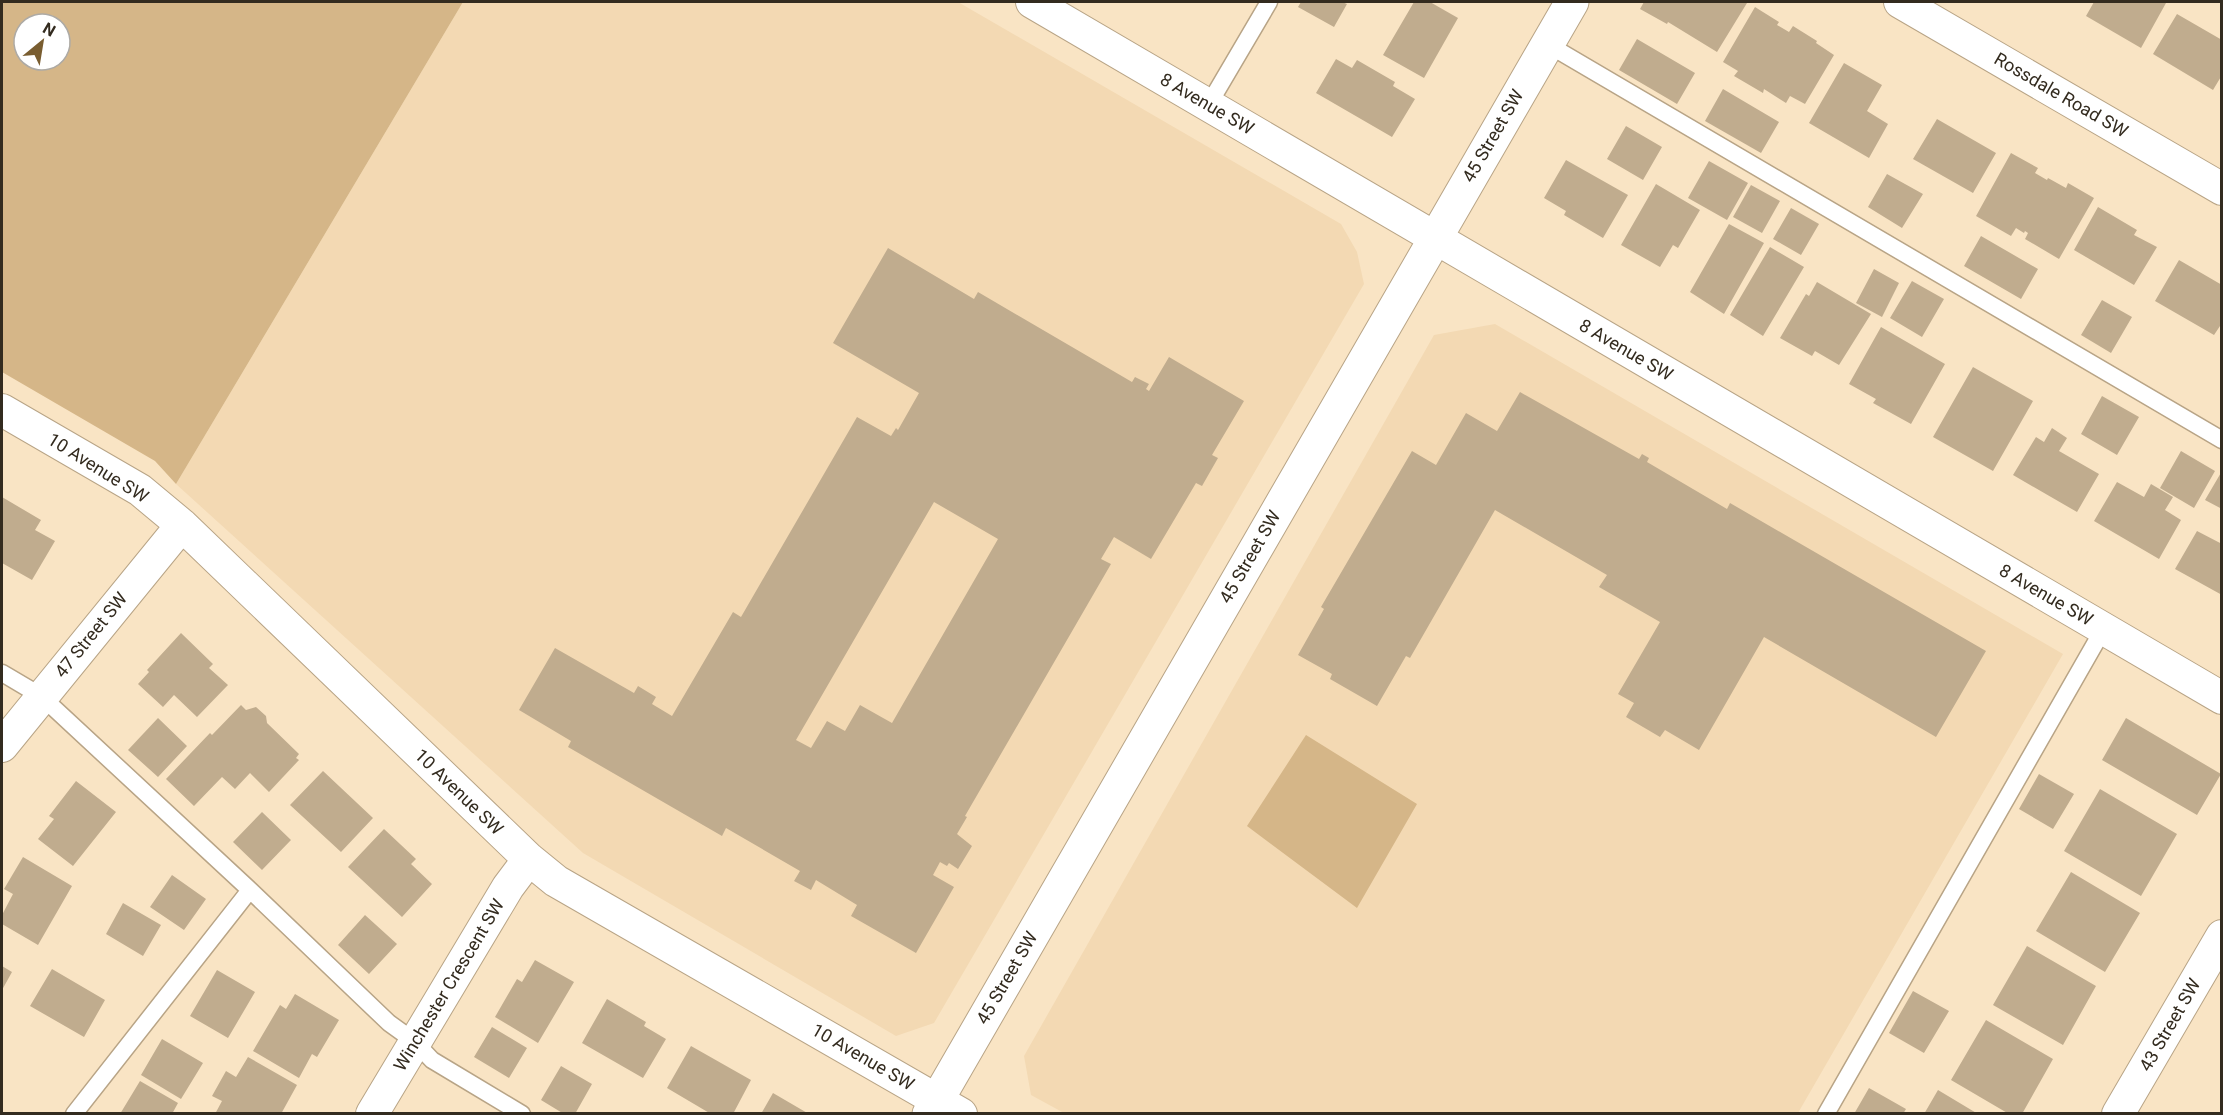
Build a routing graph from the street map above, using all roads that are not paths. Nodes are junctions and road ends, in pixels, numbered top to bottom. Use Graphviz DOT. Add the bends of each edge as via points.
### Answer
graph roads {
  1 [pos="1032,2"];
  2 [pos="1269,2"];
  3 [pos="1572,2"];
  4 [pos="1900,2"];
  5 [pos="1547,44"];
  6 [pos="1209,105"];
  7 [pos="2222,189"];
  8 [pos="1435,238"];
  9 [pos="2,410"];
  10 [pos="2222,440"];
  11 [pos="182,525"];
  12 [pos="2104,628"];
  13 [pos="2,673"];
  14 [pos="41,696"];
  15 [pos="2222,698"];
  16 [pos="2,746"];
  17 [pos="529,859"];
  18 [pos="250,890"];
  19 [pos="2222,936"];
  20 [pos="414,1041"];
  21 [pos="942,1109"];
  22 [pos="74,1113"];
  23 [pos="372,1113"];
  24 [pos="522,1113"];
  25 [pos="1826,1113"];
  26 [pos="2118,1113"];
  1 -- 6 [label="street, 8 Avenue SW"];
  2 -- 6 [label="lane"];
  3 -- 5 [label="street, 45 Street SW"];
  4 -- 7 [label="street, Rossdale Road SW"];
  5 -- 8 [label="street, 45 Street SW"];
  5 -- 10 [label="lane"];
  6 -- 8 [label="street, 8 Avenue SW"];
  8 -- 12 [label="street, 8 Avenue SW"];
  8 -- 21 [label="street, 45 Street SW"];
  9 -- 11 [label="street, 10 Avenue SW" via="140,490"];
  11 -- 14 [label="street, 47 Street SW"];
  11 -- 17 [label="street, 10 Avenue SW"];
  12 -- 15 [label="street, 8 Avenue SW"];
  12 -- 25 [label="lane"];
  13 -- 14 [label="lane"];
  14 -- 16 [label="street, 47 Street SW"];
  14 -- 18 [label="lane"];
  17 -- 20 [label="street, Winchester Crescent SW"];
  17 -- 21 [label="street, 10 Avenue SW" via="556,880"];
  18 -- 20 [label="lane" via="389,1023"];
  18 -- 22 [label="lane"];
  19 -- 26 [label="street, 43 Street SW"];
  20 -- 23 [label="street, Winchester Crescent SW"];
  20 -- 24 [label="lane" via="432,1060"];
}
